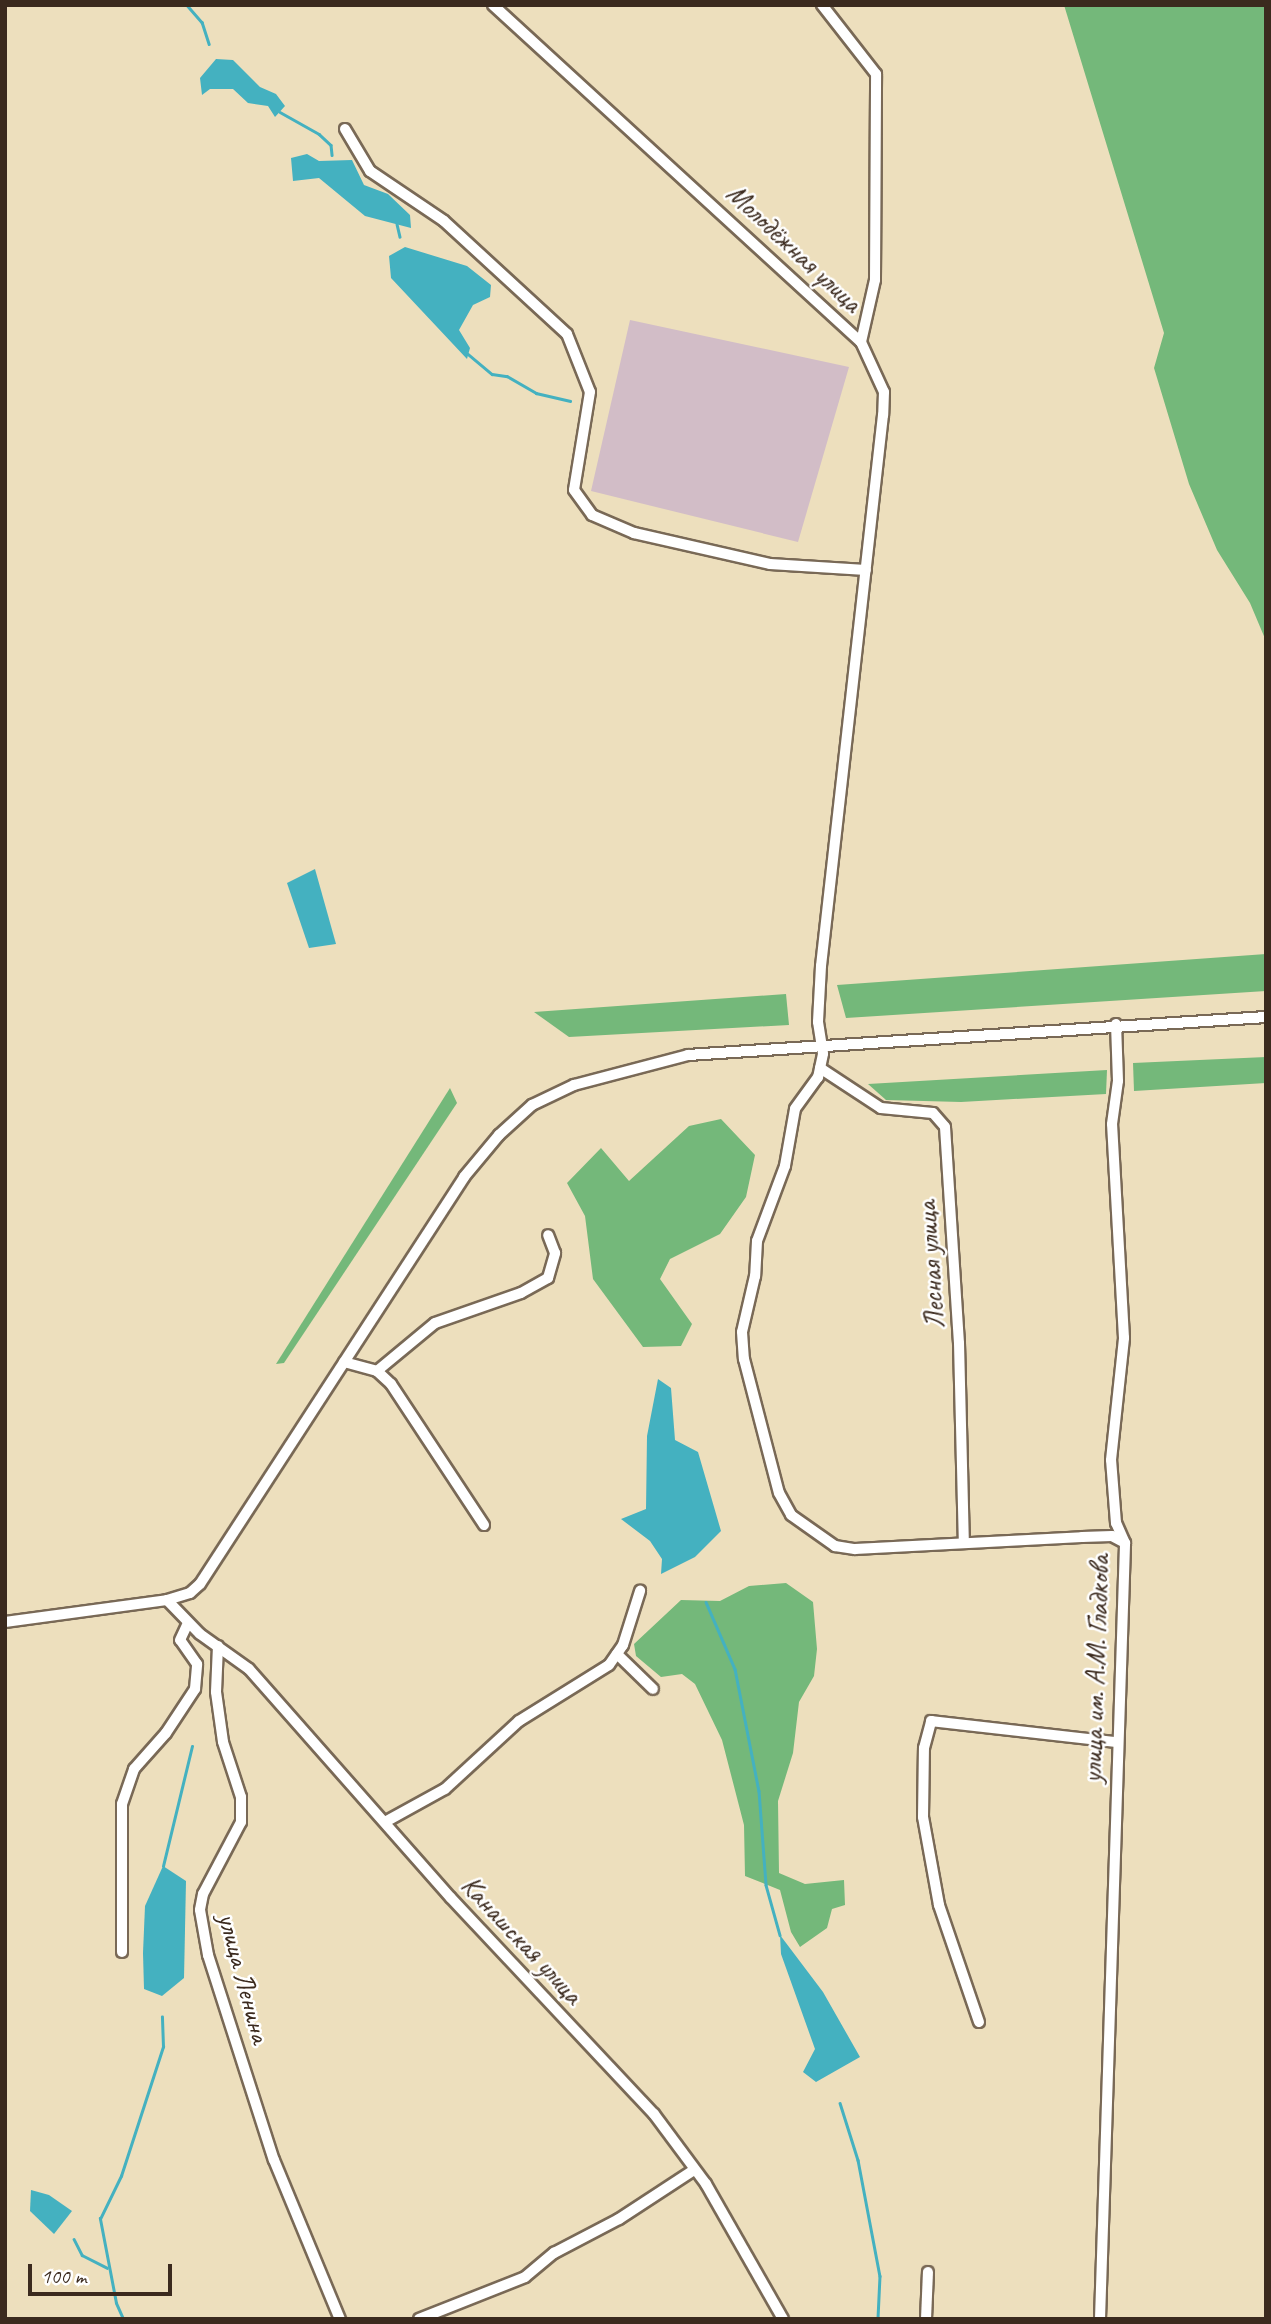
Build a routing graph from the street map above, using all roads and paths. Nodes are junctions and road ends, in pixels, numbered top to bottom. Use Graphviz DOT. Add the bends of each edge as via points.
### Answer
graph roads {
  1 [pos="494,5"];
  2 [pos="822,5"];
  3 [pos="345,129"];
  4 [pos="861,342"];
  5 [pos="866,570"];
  6 [pos="1266,1017"];
  7 [pos="1116,1024"];
  8 [pos="821,1046"];
  9 [pos="820,1068"];
  10 [pos="548,1235"];
  11 [pos="344,1362"];
  12 [pos="377,1371"];
  13 [pos="484,1525"];
  14 [pos="1125,1543"];
  15 [pos="964,1544"];
  16 [pos="640,1591"];
  17 [pos="167,1600"];
  18 [pos="5,1622"];
  19 [pos="188,1623"];
  20 [pos="218,1646"];
  21 [pos="617,1654"];
  22 [pos="653,1689"];
  23 [pos="1116,1742"];
  24 [pos="385,1822"];
  25 [pos="122,1952"];
  26 [pos="979,2022"];
  27 [pos="694,2169"];
  28 [pos="928,2272"];
  29 [pos="340,2319"];
  30 [pos="419,2319"];
  31 [pos="783,2319"];
  32 [pos="926,2319"];
  33 [pos="1100,2319"];
  1 -- 4 [label="street, Молодёжная улица"];
  2 -- 4 [label="street, Молодёжная улица" via="876,74 875,281"];
  3 -- 5 [label="street" via="370,171 444,221 568,334 590,392 574,490 592,515 634,533 770,564"];
  4 -- 5 [label="street" via="884,392"];
  5 -- 8 [label="street" via="821,966"];
  6 -- 7 [label="street"];
  7 -- 8 [label="street"];
  7 -- 14 [label="street, улица им. А.М. Гладкова" via="1118,1081 1112,1124 1124,1338 1111,1460 1116,1523"];
  8 -- 9 [label="street"];
  8 -- 11 [label="street" via="688,1055 623,1068 532,1105 464,1177"];
  9 -- 15 [label="street, Лесная улица" via="881,1108 933,1113 945,1127 958,1330"];
  9 -- 15 [label="street" via="795,1109 785,1166 757,1241 755,1276 741,1332 779,1493 791,1515 835,1546"];
  10 -- 12 [label="street" via="555,1253 548,1279 435,1323"];
  11 -- 12 [label="street"];
  11 -- 17 [label="street" via="200,1584"];
  12 -- 13 [label="street" via="391,1384"];
  14 -- 15 [label="street" via="1112,1536 1082,1536"];
  14 -- 23 [label="street, улица им. А.М. Гладкова"];
  16 -- 21 [label="street"];
  17 -- 18 [label="street"];
  17 -- 19 [label="street, Канашская улица"];
  19 -- 20 [label="street, Канашская улица"];
  19 -- 25 [label="street" via="180,1640 197,1664 195,1689 166,1733 134,1769 122,1804"];
  20 -- 24 [label="street, Канашская улица" via="248,1669"];
  20 -- 29 [label="street, улица Ленина" via="216,1692 221,1730 241,1797 241,1822 203,1894 200,1910 208,1955 274,2160"];
  21 -- 22 [label="street"];
  21 -- 24 [label="street" via="609,1665 519,1721 466,1774"];
  23 -- 26 [label="street" via="931,1721 924,1748 924,1823 939,1905"];
  23 -- 33 [label="street, улица им. А.М. Гладкова"];
  24 -- 27 [label="street, Канашская улица" via="654,2114"];
  27 -- 30 [label="street" via="618,2219 554,2253 526,2277"];
  27 -- 31 [label="street, Канашская улица"];
  28 -- 32 [label="street"];
}
